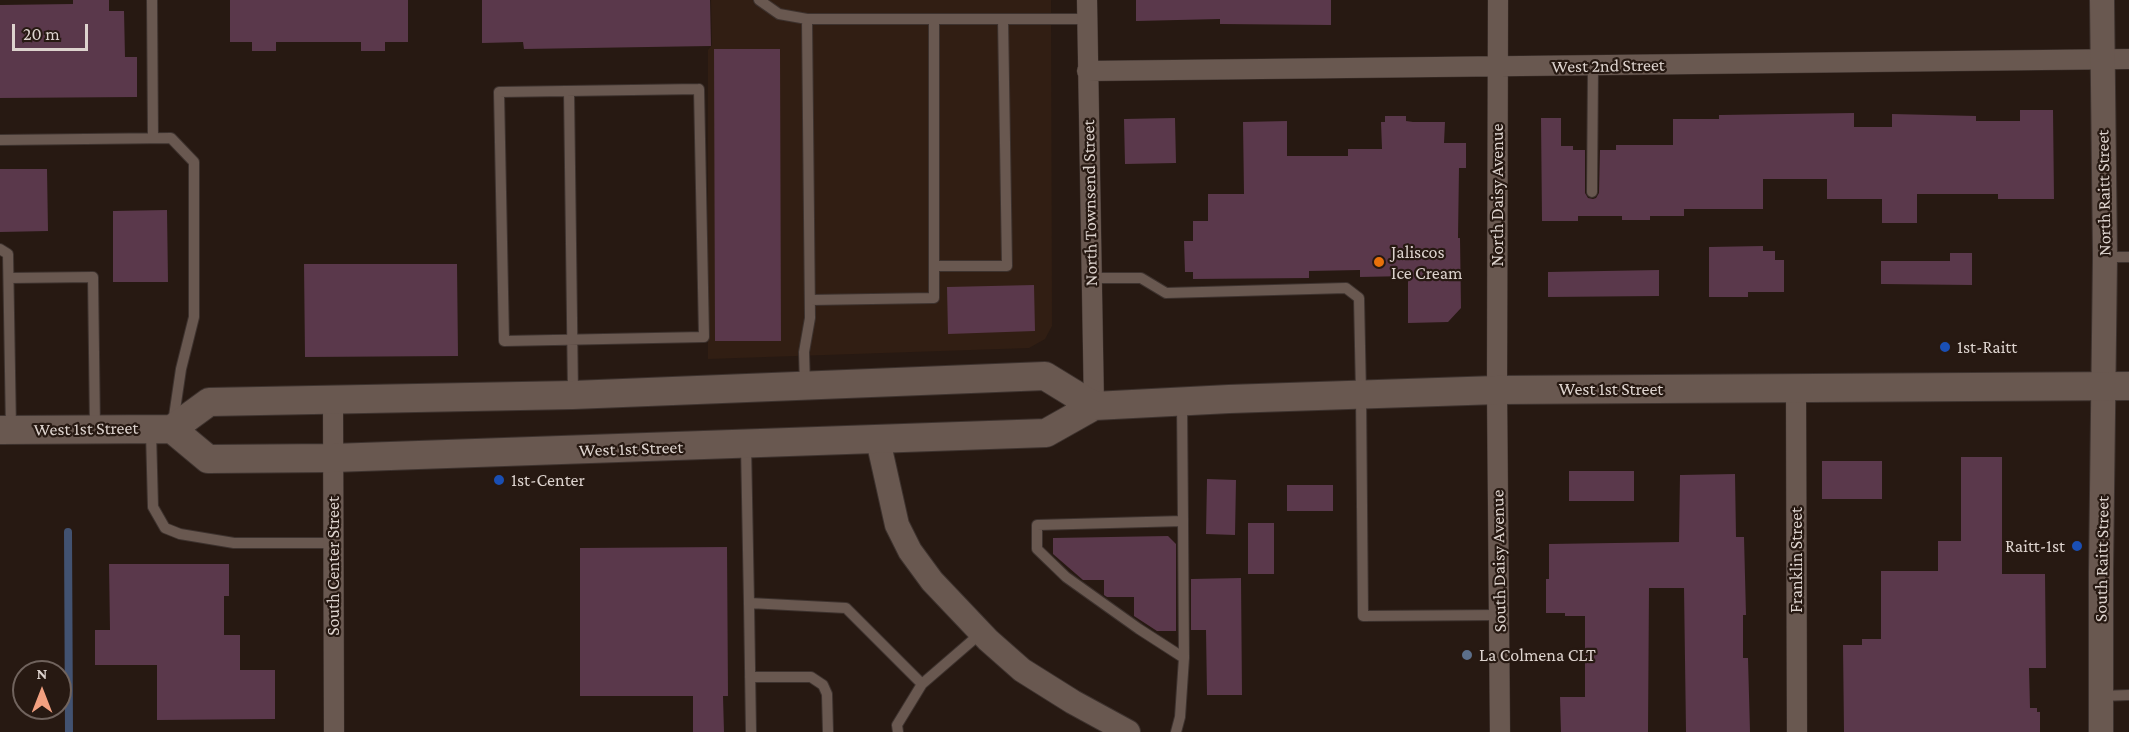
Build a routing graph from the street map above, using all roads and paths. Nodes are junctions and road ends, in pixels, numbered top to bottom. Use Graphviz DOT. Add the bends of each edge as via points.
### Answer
graph roads {
  1 [pos="152,0"];
  2 [pos="759,0"];
  3 [pos="1498,0"];
  4 [pos="2102,0"];
  5 [pos="1087,10"];
  6 [pos="807,19"];
  7 [pos="934,19"];
  8 [pos="1003,19"];
  9 [pos="2102,59"];
  10 [pos="2129,59"];
  11 [pos="1593,67"];
  12 [pos="1497,68"];
  13 [pos="1087,71"];
  14 [pos="569,91"];
  15 [pos="153,138"];
  16 [pos="0,140"];
  17 [pos="1592,192"];
  18 [pos="0,249"];
  19 [pos="2105,257"];
  20 [pos="2129,257"];
  21 [pos="934,266"];
  22 [pos="9,278"];
  23 [pos="1092,278"];
  24 [pos="810,300"];
  25 [pos="572,340"];
  26 [pos="805,386"];
  27 [pos="2117,386"];
  28 [pos="1796,388"];
  29 [pos="1497,390"];
  30 [pos="1361,394"];
  31 [pos="573,395"];
  32 [pos="333,400"];
  33 [pos="1182,402"];
  34 [pos="1094,406"];
  35 [pos="95,429"];
  36 [pos="161,429"];
  37 [pos="5,430"];
  38 [pos="878,440"];
  39 [pos="746,445"];
  40 [pos="333,458"];
  41 [pos="1183,521"];
  42 [pos="333,543"];
  43 [pos="749,603"];
  44 [pos="1500,615"];
  45 [pos="981,633"];
  46 [pos="1184,658"];
  47 [pos="750,677"];
  48 [pos="922,684"];
  49 [pos="2129,695"];
  50 [pos="2101,696"];
  51 [pos="334,732"];
  52 [pos="751,732"];
  53 [pos="828,732"];
  54 [pos="898,732"];
  55 [pos="1128,732"];
  56 [pos="1176,732"];
  57 [pos="1500,732"];
  58 [pos="1797,732"];
  59 [pos="2101,732"];
  1 -- 15 [label="lane"];
  2 -- 6 [label="lane" via="779,14"];
  3 -- 12 [label="street, North Daisy Avenue"];
  4 -- 9 [label="street, North Raitt Street"];
  5 -- 8 [label="lane"];
  5 -- 13 [label="street, North Townsend Street"];
  6 -- 7 [label="lane"];
  6 -- 24 [label="lane"];
  7 -- 8 [label="lane"];
  7 -- 21 [label="lane"];
  8 -- 21 [label="lane" via="1007,266"];
  9 -- 10 [label="street, West 2nd Street"];
  9 -- 11 [label="street, West 2nd Street"];
  9 -- 19 [label="street, North Raitt Street"];
  11 -- 12 [label="street, West 2nd Street"];
  11 -- 17 [label="lane"];
  12 -- 13 [label="street, West 2nd Street"];
  12 -- 29 [label="street, North Daisy Avenue"];
  13 -- 23 [label="street, North Townsend Street"];
  14 -- 25 [label="lane"];
  14 -- 25 [label="lane" via="499,92 504,341"];
  14 -- 25 [label="lane" via="699,89 704,337"];
  15 -- 16 [label="lane"];
  15 -- 36 [label="lane" via="171,138 194,162 194,317"];
  18 -- 22 [label="lane" via="8,254"];
  19 -- 20 [label="lane"];
  19 -- 27 [label="street, North Raitt Street"];
  21 -- 24 [label="lane" via="934,298"];
  22 -- 35 [label="lane" via="93,277"];
  22 -- 37 [label="lane"];
  23 -- 30 [label="lane" via="1141,278 1166,293 1346,288 1359,298"];
  23 -- 34 [label="street, North Townsend Street"];
  24 -- 26 [label="lane"];
  25 -- 31 [label="lane"];
  26 -- 31 [label="main road"];
  26 -- 34 [label="main road" via="1045,376"];
  27 -- 28 [label="main road, West 1st Street"];
  27 -- 50 [label="street, South Raitt Street" via="2101,571"];
  28 -- 29 [label="main road, West 1st Street"];
  28 -- 58 [label="street, Franklin Street"];
  29 -- 30 [label="main road, West 1st Street"];
  29 -- 44 [label="street, South Daisy Avenue"];
  30 -- 33 [label="main road, West 1st Street"];
  30 -- 44 [label="lane" via="1363,616"];
  31 -- 32 [label="main road"];
  32 -- 36 [label="main road" via="209,402"];
  32 -- 40 [label="street, South Center Street"];
  33 -- 34 [label="main road, West 1st Street"];
  33 -- 41 [label="lane"];
  34 -- 38 [label="main road, West 1st Street" via="1046,433"];
  35 -- 36 [label="main road, West 1st Street"];
  35 -- 37 [label="main road, West 1st Street"];
  36 -- 40 [label="main road, West 1st Street" via="208,459"];
  36 -- 42 [label="lane" via="153,507 165,528 234,543"];
  38 -- 39 [label="main road, West 1st Street"];
  38 -- 45 [label="street" via="897,525 910,551 932,581"];
  39 -- 40 [label="main road, West 1st Street"];
  39 -- 43 [label="lane"];
  40 -- 42 [label="street, South Center Street"];
  41 -- 46 [label="lane"];
  41 -- 46 [label="lane" via="1036,525 1036,549 1066,578"];
  42 -- 51 [label="street, South Center Street"];
  43 -- 47 [label="lane"];
  43 -- 48 [label="lane" via="846,608"];
  44 -- 57 [label="street, South Daisy Avenue"];
  45 -- 48 [label="lane"];
  45 -- 55 [label="street" via="1022,670"];
  46 -- 56 [label="lane"];
  47 -- 52 [label="lane"];
  47 -- 53 [label="lane" via="811,677 823,685 827,694"];
  48 -- 54 [label="lane" via="897,725"];
  49 -- 50 [label="lane"];
  50 -- 59 [label="street, South Raitt Street"];
}
